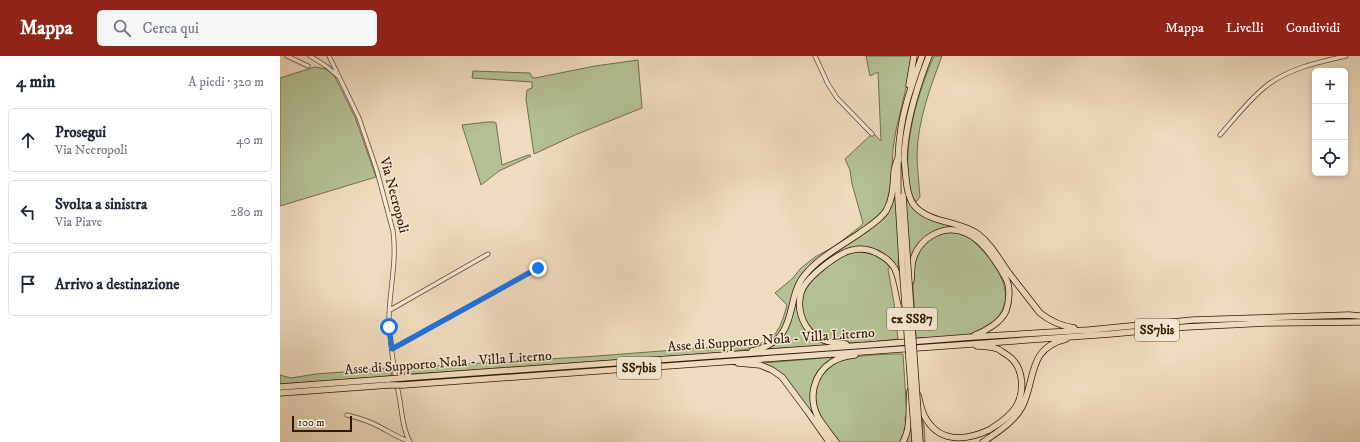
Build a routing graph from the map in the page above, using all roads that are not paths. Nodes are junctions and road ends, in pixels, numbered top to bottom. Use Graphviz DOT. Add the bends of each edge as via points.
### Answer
graph roads {
  1 [pos="287,56"];
  2 [pos="310,56"];
  3 [pos="320,56"];
  4 [pos="330,56"];
  5 [pos="815,56"];
  6 [pos="914,56"];
  7 [pos="922,56"];
  8 [pos="929,56"];
  9 [pos="1346,56"];
  10 [pos="317,60"];
  11 [pos="308,66"];
  12 [pos="340,78"];
  13 [pos="905,107"];
  14 [pos="872,134"];
  15 [pos="1220,134"];
  16 [pos="901,158"];
  17 [pos="898,197"];
  18 [pos="488,254"];
  19 [pos="997,260"];
  20 [pos="538,268"];
  21 [pos="910,290"];
  22 [pos="905,309"];
  23 [pos="390,310"];
  24 [pos="1360,316"];
  25 [pos="1360,322"];
  26 [pos="1088,330"];
  27 [pos="1110,334"];
  28 [pos="972,337"];
  29 [pos="868,345"];
  30 [pos="955,345"];
  31 [pos="392,349"];
  32 [pos="876,351"];
  33 [pos="736,354"];
  34 [pos="702,363"];
  35 [pos="910,383"];
  36 [pos="280,387"];
  37 [pos="916,387"];
  38 [pos="280,393"];
  39 [pos="347,415"];
  40 [pos="996,429"];
  41 [pos="410,441"];
  42 [pos="833,441"];
  43 [pos="903,442"];
  44 [pos="915,442"];
  45 [pos="920,442"];
  46 [pos="983,442"];
  1 -- 11 [label="street"];
  2 -- 10 [label="street, Via Necropoli"];
  3 -- 10 [label="street"];
  4 -- 12 [label="street, Via Necropoli"];
  5 -- 14 [label="street" via="837,98"];
  6 -- 13 [label="highway"];
  7 -- 13 [label="highway, ex SS87"];
  8 -- 16 [label="highway, ex SS87" via="916,89"];
  9 -- 15 [label="street" via="1316,63 1266,86"];
  10 -- 12 [label="street, Via Necropoli"];
  12 -- 23 [label="street, Via Necropoli" via="359,118 394,231 394,271"];
  13 -- 16 [label="highway, ex SS87" via="900,135"];
  16 -- 17 [label="highway, ex SS87"];
  16 -- 17 [label="highway" via="894,172"];
  16 -- 19 [label="highway" via="909,198 919,211 926,216 970,229 985,240"];
  17 -- 21 [label="highway, ex SS87, bridge"];
  17 -- 22 [label="highway, ex SS87, bridge"];
  17 -- 33 [label="highway" via="870,226 819,261 803,276 797,288 788,323 778,338 764,348"];
  18 -- 23 [label="street"];
  19 -- 21 [label="highway, bridge" via="975,238 966,233 958,230 940,232 921,243 912,266"];
  19 -- 26 [label="highway" via="1040,313 1050,321 1066,327"];
  19 -- 28 [label="highway" via="1008,282 1009,298 1006,312 995,324"];
  20 -- 31 [label="street"];
  21 -- 37 [label="highway, ex SS87, bridge"];
  22 -- 29 [label="highway, bridge" via="894,268 885,257 875,251 861,249 844,252 806,282 801,293 800,309 804,322 815,336 830,342"];
  22 -- 35 [label="highway, ex SS87, bridge"];
  23 -- 31 [label="street, Via Necropoli"];
  24 -- 26 [label="highway, Asse di Supporto Nola - Villa Literno / SS7bis" via="1193,320"];
  25 -- 27 [label="highway, Asse di Supporto Nola - Villa Literno / SS7bis" via="1259,323"];
  26 -- 28 [label="highway, Asse di Supporto Nola - Villa Literno / SS7bis"];
  27 -- 30 [label="highway, Asse di Supporto Nola - Villa Literno / SS7bis"];
  27 -- 40 [label="highway" via="1064,340 1049,346 1037,358 1022,407 1015,417"];
  28 -- 29 [label="highway, Asse di Supporto Nola - Villa Literno / SS7bis"];
  29 -- 33 [label="highway, Asse di Supporto Nola - Villa Literno / SS7bis"];
  30 -- 32 [label="highway, Asse di Supporto Nola - Villa Literno / SS7bis"];
  30 -- 40 [label="highway" via="997,349 1013,360 1020,373 1022,387 1018,403"];
  31 -- 41 [label="street, Via Necropoli" via="405,432"];
  32 -- 34 [label="highway, Asse di Supporto Nola - Villa Literno / SS7bis"];
  32 -- 42 [label="highway" via="838,358 826,366 818,377 813,389 814,404 818,417"];
  33 -- 36 [label="highway, Asse di Supporto Nola - Villa Literno / SS7bis, bridge"];
  34 -- 38 [label="highway, Asse di Supporto Nola - Villa Literno / SS7bis, bridge"];
  34 -- 42 [label="highway" via="745,363 772,370 782,377"];
  35 -- 43 [label="highway, bridge" via="908,428"];
  35 -- 44 [label="highway, ex SS87, bridge"];
  37 -- 40 [label="highway, bridge" via="928,424 942,437 952,441 966,440"];
  37 -- 45 [label="highway, ex SS87, bridge"];
  39 -- 41 [label="street" via="363,419"];
  40 -- 46 [label="highway"];
}
